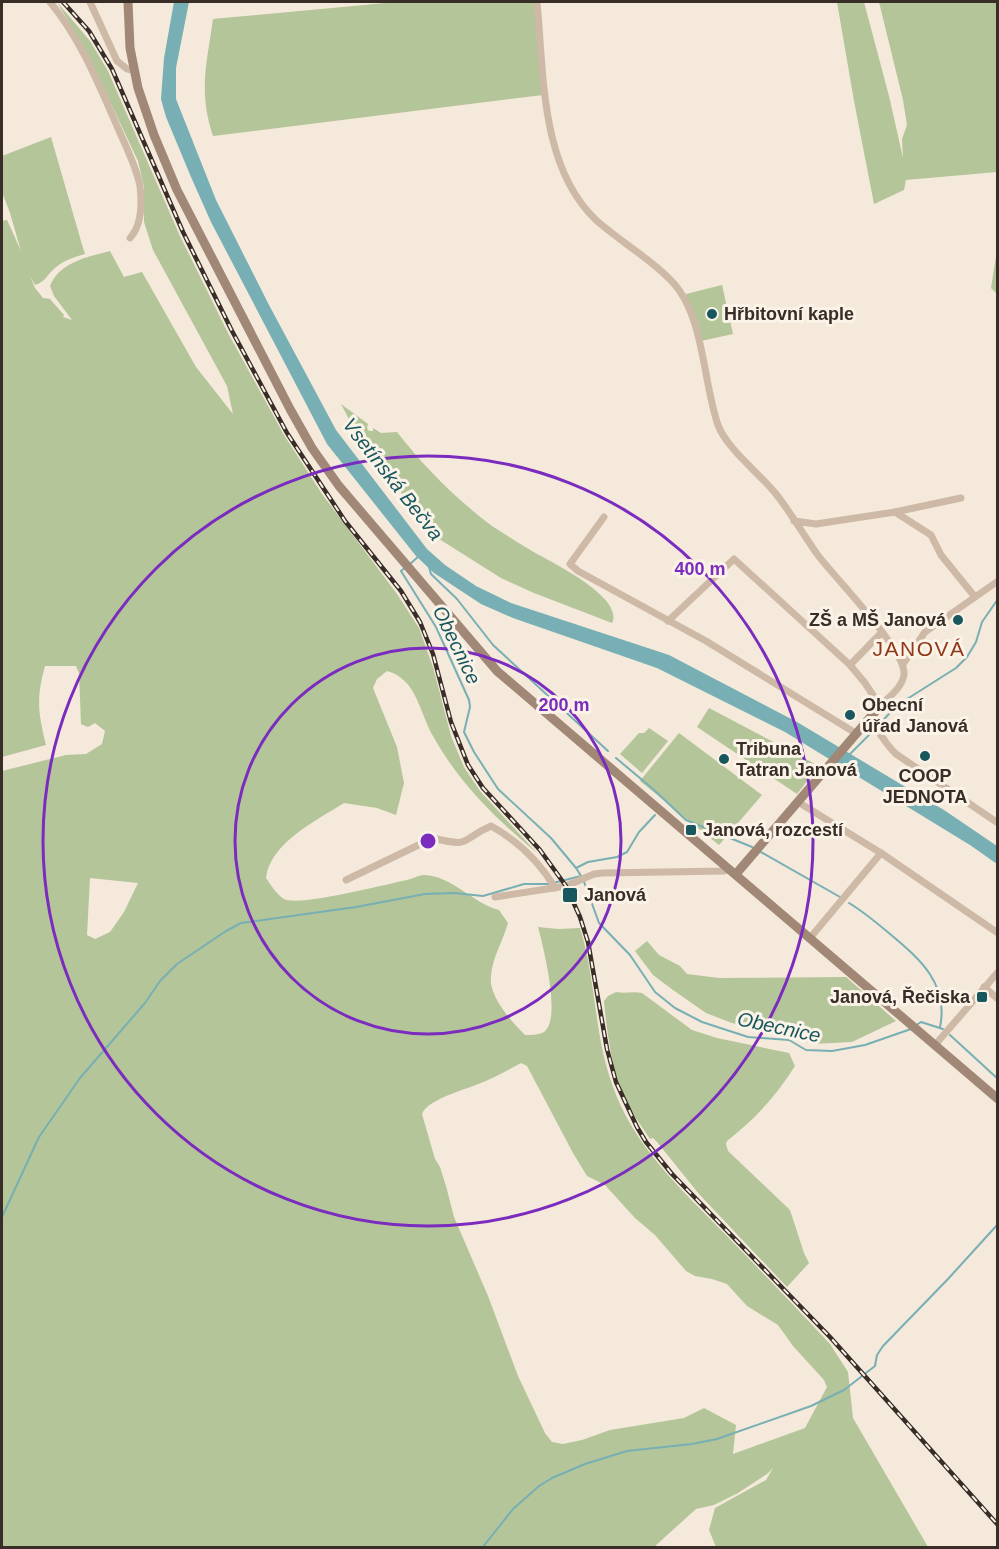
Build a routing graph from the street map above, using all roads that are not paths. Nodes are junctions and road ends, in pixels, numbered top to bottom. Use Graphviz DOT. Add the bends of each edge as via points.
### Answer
graph roads {
  1 [pos="50,2"];
  2 [pos="90,2"];
  3 [pos="128,2"];
  4 [pos="537,2"];
  5 [pos="134,72"];
  6 [pos="130,238"];
  7 [pos="961,498"];
  8 [pos="895,512"];
  9 [pos="604,517"];
  10 [pos="795,521"];
  11 [pos="998,581"];
  12 [pos="975,597"];
  13 [pos="668,621"];
  14 [pos="882,632"];
  15 [pos="903,664"];
  16 [pos="850,665"];
  17 [pos="880,706"];
  18 [pos="871,722"];
  19 [pos="855,736"];
  20 [pos="799,800"];
  21 [pos="998,823"];
  22 [pos="881,853"];
  23 [pos="733,871"];
  24 [pos="346,880"];
  25 [pos="555,888"];
  26 [pos="495,897"];
  27 [pos="998,933"];
  28 [pos="810,938"];
  29 [pos="998,972"];
  30 [pos="984,987"];
  31 [pos="998,999"];
  32 [pos="935,1045"];
  33 [pos="998,1099"];
  1 -- 6 [label="street" via="93,71 137,174 141,212"];
  2 -- 5 [label="street" via="117,61"];
  3 -- 5 [label="main road"];
  4 -- 10 [label="street" via="549,123 567,180 596,220 679,290 695,329 725,439"];
  5 -- 23 [label="main road" via="177,190 295,417 330,475 497,671"];
  7 -- 8 [label="street"];
  8 -- 10 [label="street" via="816,524"];
  8 -- 12 [label="street" via="931,535 941,555"];
  9 -- 13 [label="street" via="570,564"];
  10 -- 14 [label="street" via="827,568"];
  11 -- 12 [label="street"];
  12 -- 15 [label="street" via="924,632"];
  13 -- 16 [label="street" via="734,559"];
  13 -- 19 [label="street"];
  14 -- 15 [label="street"];
  14 -- 16 [label="street"];
  15 -- 17 [label="street" via="902,681"];
  16 -- 17 [label="street"];
  17 -- 18 [label="main road"];
  18 -- 19 [label="main road"];
  18 -- 21 [label="street" via="896,754"];
  19 -- 20 [label="main road"];
  20 -- 22 [label="street"];
  20 -- 23 [label="main road"];
  22 -- 27 [label="street"];
  22 -- 28 [label="street"];
  23 -- 25 [label="street" via="603,873"];
  23 -- 28 [label="main road"];
  24 -- 25 [label="street" via="433,838 465,843 491,826 507,835 542,867"];
  25 -- 26 [label="street"];
  28 -- 32 [label="main road"];
  29 -- 30 [label="street"];
  30 -- 31 [label="street"];
  30 -- 32 [label="street"];
  32 -- 33 [label="main road"];
}
